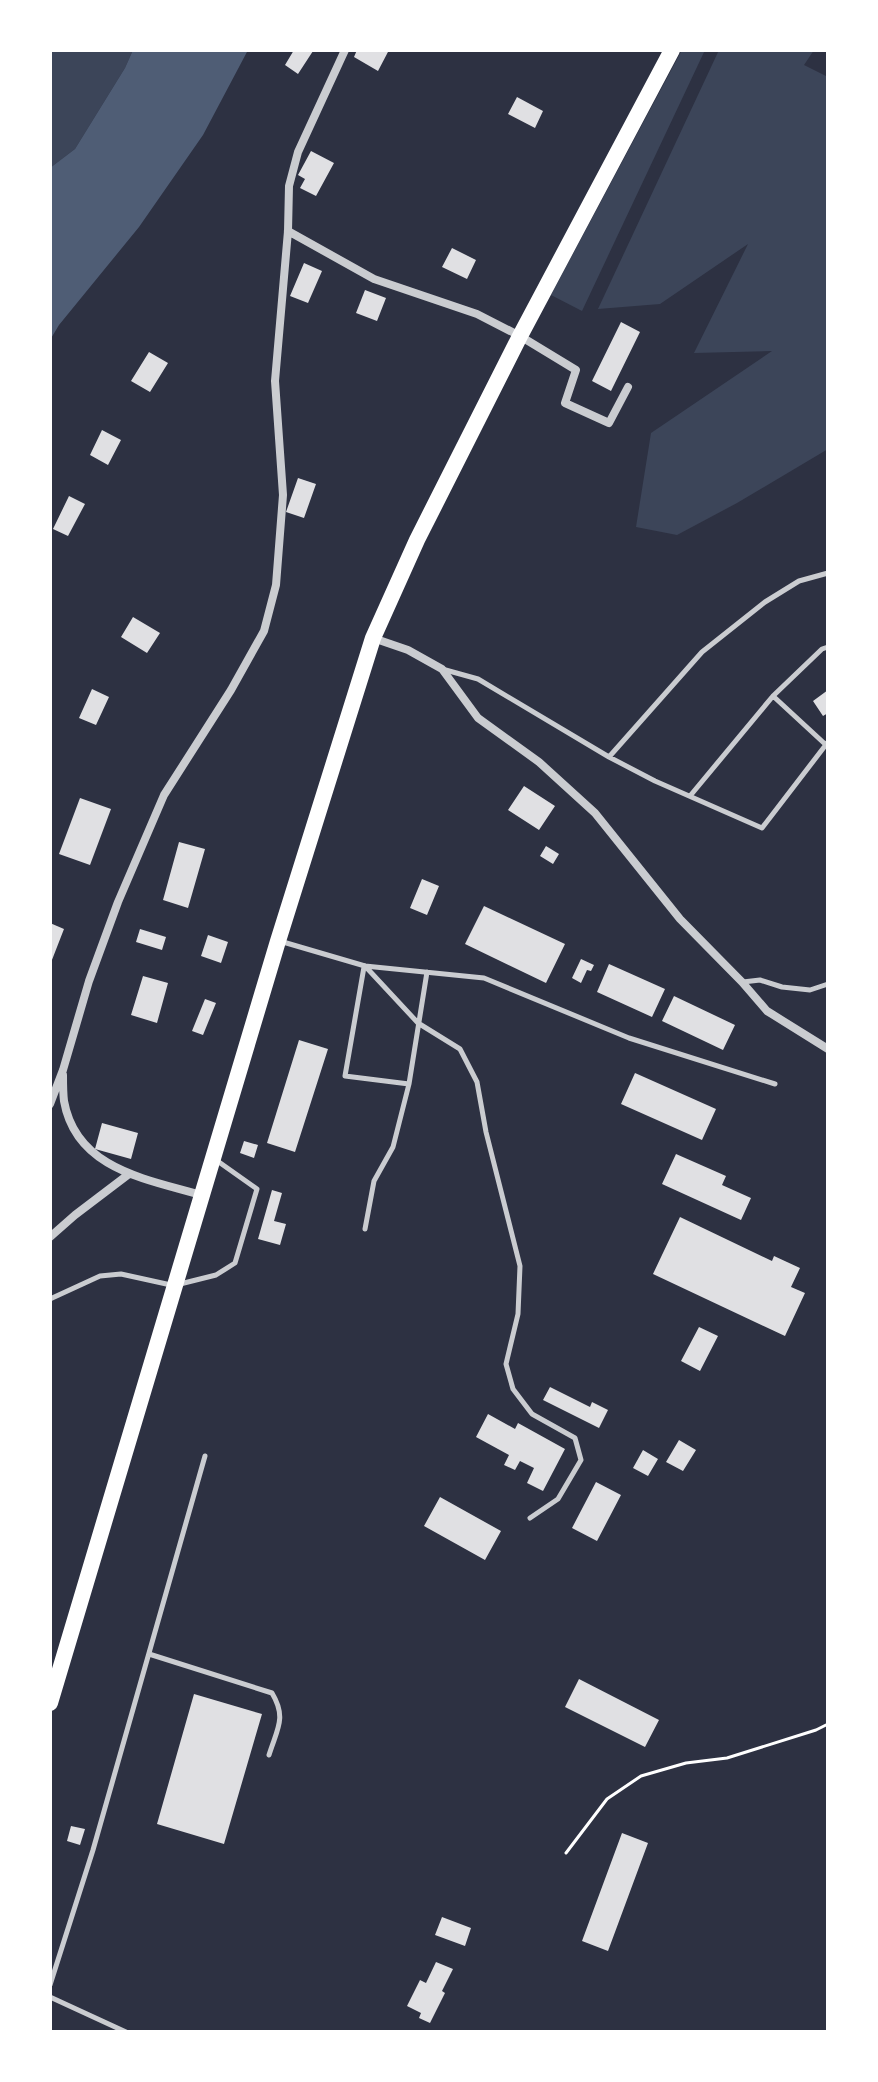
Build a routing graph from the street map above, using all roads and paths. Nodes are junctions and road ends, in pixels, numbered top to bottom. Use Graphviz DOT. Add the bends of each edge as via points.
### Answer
graph roads {
  1 [pos="345,50"];
  2 [pos="672,50"];
  3 [pos="288,231"];
  4 [pos="520,336"];
  5 [pos="628,387"];
  6 [pos="828,573"];
  7 [pos="373,638"];
  8 [pos="828,647"];
  9 [pos="442,669"];
  10 [pos="773,696"];
  11 [pos="826,743"];
  12 [pos="609,757"];
  13 [pos="690,796"];
  14 [pos="278,941"];
  15 [pos="365,966"];
  16 [pos="427,972"];
  17 [pos="742,982"];
  18 [pos="828,984"];
  19 [pos="418,1023"];
  20 [pos="828,1049"];
  21 [pos="63,1070"];
  22 [pos="409,1084"];
  23 [pos="775,1084"];
  24 [pos="50,1104"];
  25 [pos="212,1157"];
  26 [pos="132,1175"];
  27 [pos="201,1195"];
  28 [pos="365,1229"];
  29 [pos="50,1237"];
  30 [pos="174,1286"];
  31 [pos="50,1299"];
  32 [pos="205,1456"];
  33 [pos="530,1518"];
  34 [pos="149,1654"];
  35 [pos="50,1703"];
  36 [pos="828,1724"];
  37 [pos="269,1755"];
  38 [pos="566,1853"];
  39 [pos="50,1985"];
  40 [pos="50,1997"];
  41 [pos="126,2032"];
  1 -- 3 [label="street" via="298,152 289,186"];
  2 -- 4 [label="main road"];
  3 -- 4 [label="street" via="374,279 477,314"];
  3 -- 21 [label="street" via="275,381 283,495 276,585 264,631 164,795 118,902"];
  4 -- 5 [label="street" via="576,370 565,403 609,423"];
  4 -- 7 [label="main road"];
  6 -- 12 [label="lane" via="799,581 765,602 702,652"];
  7 -- 9 [label="street"];
  7 -- 14 [label="main road"];
  8 -- 10 [label="lane"];
  9 -- 12 [label="lane" via="478,679"];
  9 -- 17 [label="street" via="478,718 539,762 595,813 680,919"];
  10 -- 11 [label="lane"];
  10 -- 13 [label="lane"];
  11 -- 13 [label="lane" via="762,828"];
  12 -- 13 [label="lane"];
  14 -- 15 [label="lane"];
  14 -- 25 [label="main road"];
  15 -- 16 [label="lane"];
  15 -- 19 [label="lane"];
  15 -- 22 [label="lane" via="345,1076"];
  16 -- 19 [label="lane"];
  16 -- 23 [label="lane" via="484,978 629,1038"];
  17 -- 18 [label="lane" via="760,980 810,990"];
  17 -- 20 [label="street" via="767,1011"];
  19 -- 22 [label="lane"];
  19 -- 33 [label="lane" via="460,1049 477,1082 520,1266 518,1314 506,1364 513,1389 532,1414 575,1438 581,1460 558,1499"];
  21 -- 24 [label="street"];
  21 -- 26 [label="street" via="64,1101 74,1129 90,1151"];
  22 -- 28 [label="lane" via="393,1147 374,1181"];
  25 -- 27 [label="main road"];
  25 -- 30 [label="lane" via="257,1189 235,1263 216,1275"];
  26 -- 27 [label="street"];
  26 -- 29 [label="street"];
  27 -- 30 [label="main road"];
  30 -- 31 [label="lane" via="121,1274 100,1276"];
  30 -- 35 [label="main road"];
  32 -- 34 [label="lane"];
  34 -- 37 [label="lane" via="272,1693 281,1717"];
  34 -- 39 [label="lane"];
  36 -- 38 [label="path" via="727,1758 641,1776 607,1799"];
  40 -- 41 [label="lane"];
}
